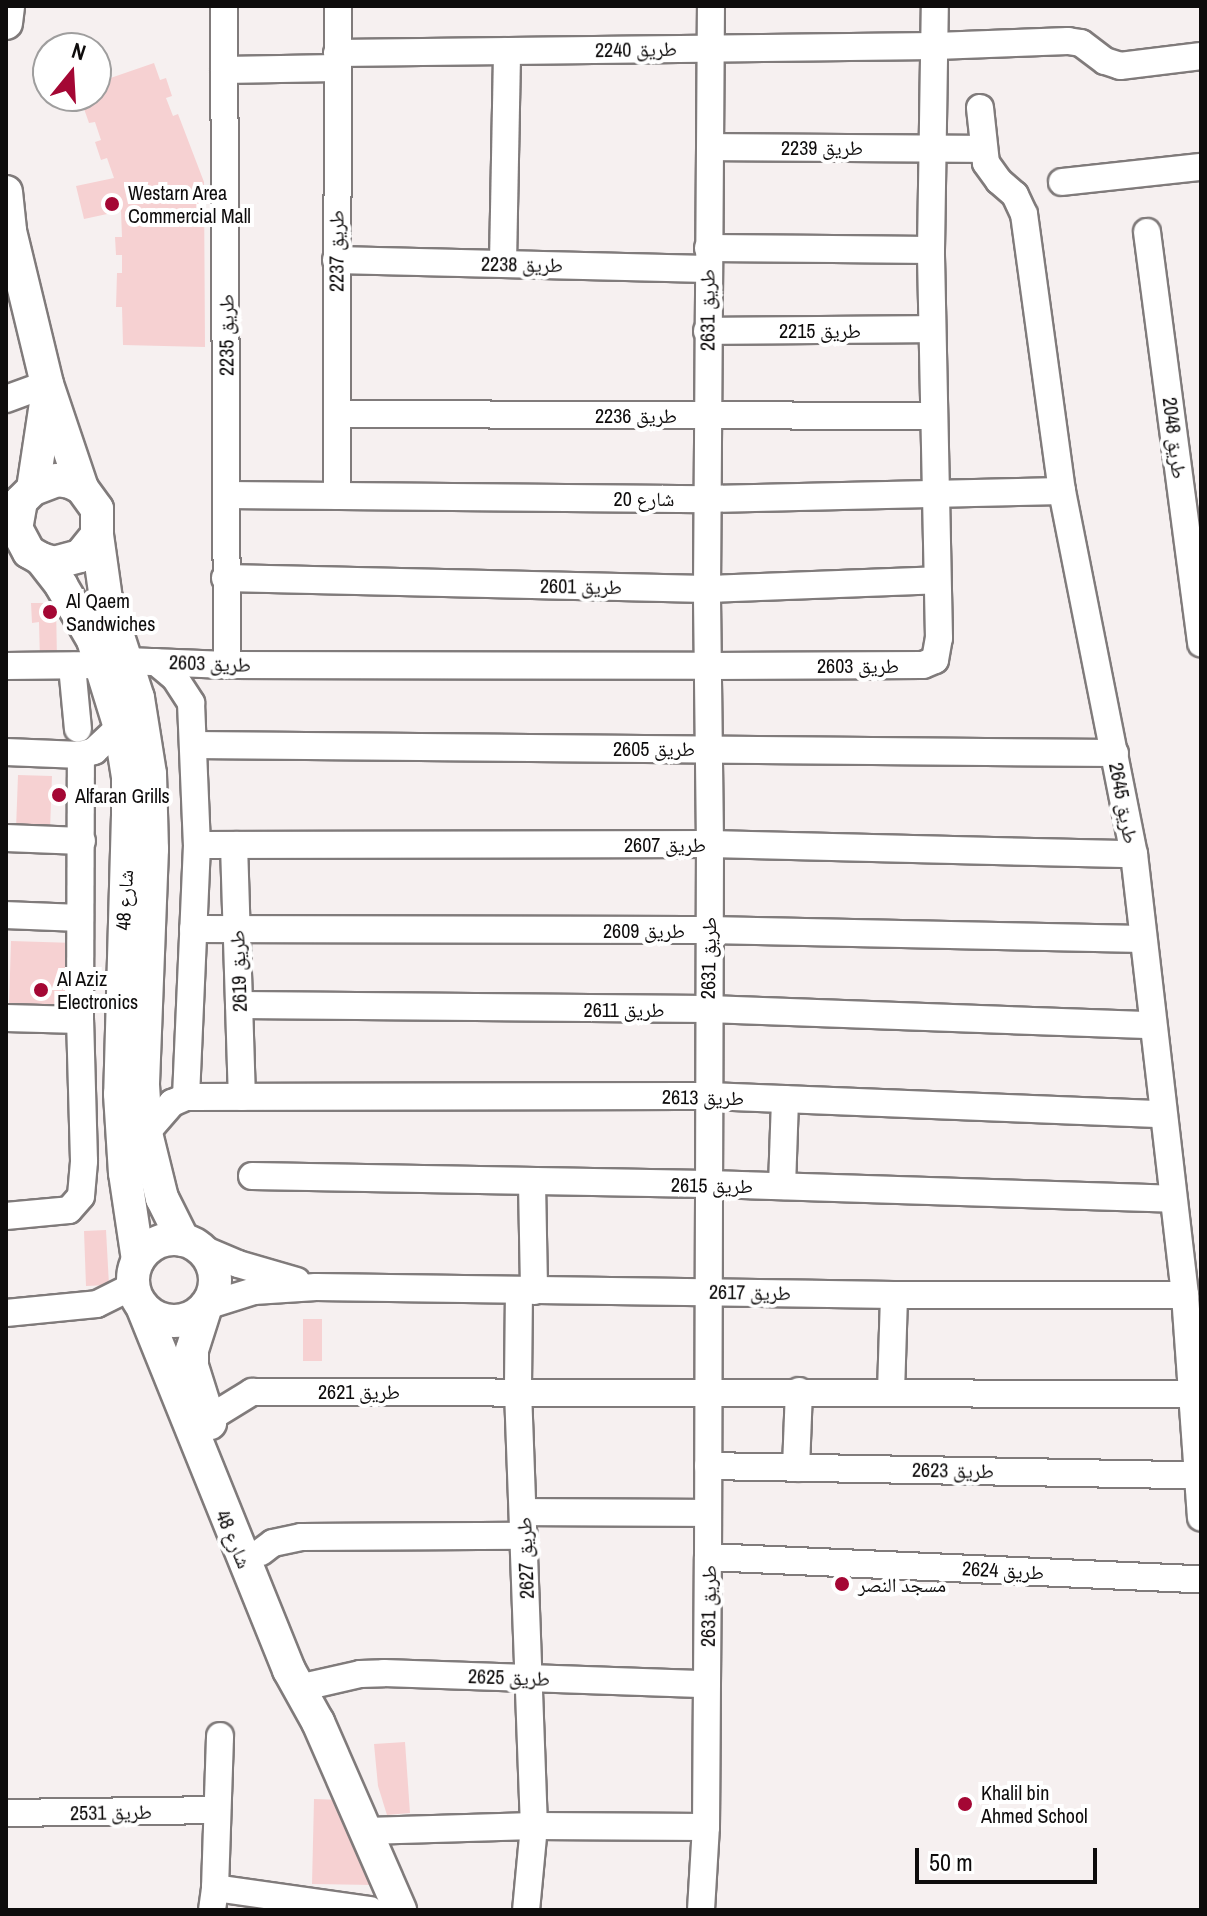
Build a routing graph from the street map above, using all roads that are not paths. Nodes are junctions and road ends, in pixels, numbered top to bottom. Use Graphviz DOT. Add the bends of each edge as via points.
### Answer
graph roads {
  1 [pos="8,6"];
  2 [pos="224,6"];
  3 [pos="338,6"];
  4 [pos="711,6"];
  5 [pos="935,6"];
  6 [pos="6,23"];
  7 [pos="936,46"];
  8 [pos="711,48"];
  9 [pos="507,51"];
  10 [pos="1201,56"];
  11 [pos="337,60"];
  12 [pos="224,70"];
  13 [pos="980,108"];
  14 [pos="711,147"];
  15 [pos="933,148"];
  16 [pos="984,149"];
  17 [pos="1201,167"];
  18 [pos="1062,182"];
  19 [pos="6,192"];
  20 [pos="1147,232"];
  21 [pos="931,250"];
  22 [pos="708,259"];
  23 [pos="336,260"];
  24 [pos="503,263"];
  25 [pos="13,278"];
  26 [pos="932,329"];
  27 [pos="707,331"];
  28 [pos="47,384"];
  29 [pos="6,399"];
  30 [pos="337,414"];
  31 [pos="707,415"];
  32 [pos="934,416"];
  33 [pos="82,488"];
  34 [pos="1062,491"];
  35 [pos="936,493"];
  36 [pos="226,495"];
  37 [pos="337,496"];
  38 [pos="707,499"];
  39 [pos="20,502"];
  40 [pos="97,535"];
  41 [pos="6,554"];
  42 [pos="41,559"];
  43 [pos="225,578"];
  44 [pos="937,580"];
  45 [pos="707,589"];
  46 [pos="1201,643"];
  47 [pos="114,663"];
  48 [pos="227,665"];
  49 [pos="6,666"];
  50 [pos="710,666"];
  51 [pos="191,703"];
  52 [pos="120,727"];
  53 [pos="80,742"];
  54 [pos="193,745"];
  55 [pos="710,749"];
  56 [pos="6,752"];
  57 [pos="1115,753"];
  58 [pos="6,838"];
  59 [pos="82,841"];
  60 [pos="710,844"];
  61 [pos="197,845"];
  62 [pos="234,845"];
  63 [pos="1134,854"];
  64 [pos="6,915"];
  65 [pos="80,918"];
  66 [pos="193,929"];
  67 [pos="237,929"];
  68 [pos="708,930"];
  69 [pos="1143,939"];
  70 [pos="239,1005"];
  71 [pos="708,1009"];
  72 [pos="6,1018"];
  73 [pos="80,1020"];
  74 [pos="1153,1025"];
  75 [pos="708,1096"];
  76 [pos="186,1097"];
  77 [pos="242,1097"];
  78 [pos="785,1099"];
  79 [pos="1163,1114"];
  80 [pos="146,1133"];
  81 [pos="84,1161"];
  82 [pos="125,1173"];
  83 [pos="252,1176"];
  84 [pos="532,1183"];
  85 [pos="707,1184"];
  86 [pos="782,1186"];
  87 [pos="1173,1199"];
  88 [pos="6,1216"];
  89 [pos="191,1243"];
  90 [pos="138,1284"];
  91 [pos="316,1287"];
  92 [pos="527,1290"];
  93 [pos="706,1291"];
  94 [pos="894,1295"];
  95 [pos="1185,1295"];
  96 [pos="206,1306"];
  97 [pos="6,1313"];
  98 [pos="706,1390"];
  99 [pos="518,1391"];
  100 [pos="799,1391"];
  101 [pos="891,1392"];
  102 [pos="1191,1394"];
  103 [pos="208,1419"];
  104 [pos="708,1466"];
  105 [pos="796,1468"];
  106 [pos="1197,1475"];
  107 [pos="708,1513"];
  108 [pos="1201,1517"];
  109 [pos="524,1524"];
  110 [pos="261,1552"];
  111 [pos="708,1557"];
  112 [pos="1201,1579"];
  113 [pos="530,1678"];
  114 [pos="707,1684"];
  115 [pos="312,1685"];
  116 [pos="318,1722"];
  117 [pos="220,1736"];
  118 [pos="217,1810"];
  119 [pos="6,1813"];
  120 [pos="534,1826"];
  121 [pos="706,1827"];
  122 [pos="366,1831"];
  123 [pos="214,1899"];
  124 [pos="370,1910"];
  125 [pos="400,1910"];
  126 [pos="526,1910"];
  127 [pos="701,1910"];
  1 -- 6 [label="street"];
  2 -- 12 [label="street, طريق 2235"];
  3 -- 11 [label="street, طريق 2237"];
  4 -- 8 [label="street, طريق 2631"];
  5 -- 7 [label="street, طريق 2603"];
  7 -- 8 [label="street, طريق 2240"];
  7 -- 10 [label="street, طريق 2240" via="1068,41 1092,48 1120,66"];
  7 -- 15 [label="street, طريق 2603"];
  8 -- 9 [label="street, طريق 2240"];
  8 -- 14 [label="street, طريق 2631"];
  9 -- 11 [label="street, طريق 2240"];
  9 -- 24 [label="street"];
  11 -- 12 [label="street, طريق 2240"];
  11 -- 23 [label="street, طريق 2237"];
  12 -- 36 [label="street, طريق 2235"];
  13 -- 16 [label="street, طريق 2645"];
  14 -- 15 [label="street, طريق 2239"];
  14 -- 22 [label="street, طريق 2631"];
  15 -- 16 [label="street, طريق 2239"];
  15 -- 21 [label="street, طريق 2603"];
  16 -- 34 [label="street, طريق 2645" via="992,172 1015,195 1024,214"];
  17 -- 18 [label="street"];
  19 -- 25 [label="street"];
  20 -- 46 [label="street, طريق 2048"];
  21 -- 22 [label="street, طريق 2238"];
  21 -- 26 [label="street, طريق 2603"];
  22 -- 24 [label="street, طريق 2238"];
  22 -- 27 [label="street, طريق 2631"];
  23 -- 24 [label="street, طريق 2238"];
  23 -- 30 [label="street, طريق 2237"];
  25 -- 28 [label="street"];
  26 -- 27 [label="street, طريق 2215"];
  26 -- 32 [label="street, طريق 2603"];
  27 -- 31 [label="street, طريق 2631"];
  28 -- 29 [label="street"];
  28 -- 33 [label="street"];
  28 -- 39 [label="street" via="43,437"];
  30 -- 31 [label="street, طريق 2236"];
  30 -- 37 [label="street, طريق 2237"];
  31 -- 32 [label="street, طريق 2236"];
  31 -- 38 [label="street, طريق 2631"];
  32 -- 35 [label="street, طريق 2603"];
  33 -- 39 [label="street" via="57,480"];
  33 -- 40 [label="street" via="97,509"];
  34 -- 35 [label="street, شارع 20"];
  34 -- 57 [label="street, طريق 2645"];
  35 -- 38 [label="street, شارع 20"];
  35 -- 44 [label="street, طريق 2603"];
  36 -- 37 [label="street, شارع 20"];
  36 -- 43 [label="street, طريق 2235"];
  37 -- 38 [label="street, شارع 20"];
  38 -- 45 [label="street, طريق 2631"];
  39 -- 42 [label="street" via="16,528 29,552"];
  40 -- 42 [label="street" via="90,547 68,562"];
  40 -- 47 [label="street, شارع 48"];
  41 -- 42 [label="street"];
  42 -- 47 [label="street, شارع 48"];
  43 -- 45 [label="street, طريق 2601"];
  43 -- 48 [label="street, طريق 2235"];
  44 -- 45 [label="street, طريق 2601"];
  44 -- 50 [label="street, طريق 2603" via="939,638 935,660 923,665"];
  45 -- 50 [label="street, طريق 2631"];
  47 -- 48 [label="street, طريق 2603"];
  47 -- 49 [label="street, طريق 2603"];
  47 -- 51 [label="street" via="175,678"];
  47 -- 52 [label="street, شارع 48"];
  47 -- 53 [label="street"];
  47 -- 80 [label="street, شارع 48" via="146,736 152,812"];
  48 -- 50 [label="street, طريق 2603"];
  48 -- 51 [label="street" via="206,680"];
  50 -- 55 [label="street, طريق 2631"];
  51 -- 54 [label="street"];
  52 -- 53 [label="street" via="101,747"];
  52 -- 82 [label="street, شارع 48" via="128,777 119,1012"];
  53 -- 56 [label="street"];
  53 -- 59 [label="street"];
  54 -- 55 [label="street, طريق 2605"];
  54 -- 61 [label="street"];
  55 -- 57 [label="street, طريق 2605"];
  55 -- 60 [label="street, طريق 2631"];
  57 -- 63 [label="street, طريق 2645"];
  58 -- 59 [label="street"];
  59 -- 65 [label="street"];
  60 -- 62 [label="street, طريق 2607"];
  60 -- 63 [label="street, طريق 2607"];
  60 -- 68 [label="street, طريق 2631"];
  61 -- 62 [label="street, طريق 2607"];
  61 -- 66 [label="street"];
  62 -- 67 [label="street, طريق 2619"];
  63 -- 69 [label="street, طريق 2645"];
  64 -- 65 [label="street"];
  65 -- 73 [label="street"];
  66 -- 67 [label="street, طريق 2609"];
  66 -- 76 [label="street"];
  67 -- 68 [label="street, طريق 2609"];
  67 -- 70 [label="street, طريق 2619"];
  68 -- 69 [label="street, طريق 2609"];
  68 -- 71 [label="street, طريق 2631"];
  69 -- 74 [label="street, طريق 2645"];
  70 -- 71 [label="street, طريق 2611"];
  70 -- 77 [label="street, طريق 2619"];
  71 -- 74 [label="street, طريق 2611"];
  71 -- 75 [label="street, طريق 2631"];
  72 -- 73 [label="street"];
  73 -- 81 [label="street"];
  74 -- 79 [label="street, طريق 2645"];
  75 -- 77 [label="street, طريق 2613"];
  75 -- 78 [label="street, طريق 2613"];
  75 -- 85 [label="street, طريق 2631"];
  76 -- 77 [label="street, طريق 2613"];
  76 -- 80 [label="street" via="172,1103"];
  78 -- 79 [label="street, طريق 2613"];
  78 -- 86 [label="street"];
  79 -- 87 [label="street, طريق 2645"];
  80 -- 89 [label="street, شارع 48" via="162,1198"];
  81 -- 82 [label="street"];
  81 -- 88 [label="street" via="81,1196 69,1210"];
  82 -- 90 [label="street, شارع 48"];
  83 -- 84 [label="street, طريق 2615"];
  84 -- 85 [label="street, طريق 2615"];
  84 -- 92 [label="street, طريق 2627"];
  85 -- 86 [label="street, طريق 2615"];
  85 -- 93 [label="street, طريق 2631"];
  86 -- 87 [label="street, طريق 2615"];
  87 -- 95 [label="street, طريق 2645"];
  89 -- 90 [label="street" via="157,1242"];
  89 -- 91 [label="street, طريق 2617" via="238,1264"];
  89 -- 96 [label="street" via="214,1268 216,1281"];
  90 -- 96 [label="street" via="162,1320 198,1315"];
  90 -- 97 [label="street" via="97,1304"];
  90 -- 116 [label="street, شارع 48" via="192,1437 289,1670"];
  91 -- 92 [label="street, طريق 2617"];
  91 -- 96 [label="street, طريق 2617" via="254,1291"];
  92 -- 93 [label="street, طريق 2617"];
  92 -- 99 [label="street, طريق 2627"];
  93 -- 94 [label="street, طريق 2617"];
  93 -- 98 [label="street, طريق 2631"];
  94 -- 95 [label="street, طريق 2617"];
  94 -- 101 [label="street"];
  95 -- 102 [label="street, طريق 2645"];
  96 -- 103 [label="street, شارع 48" via="192,1366"];
  98 -- 99 [label="street, طريق 2621"];
  98 -- 100 [label="street, طريق 2621"];
  98 -- 104 [label="street, طريق 2631"];
  99 -- 103 [label="street, طريق 2621" via="252,1392"];
  99 -- 109 [label="street, طريق 2627"];
  100 -- 101 [label="street, طريق 2621"];
  100 -- 105 [label="street"];
  101 -- 102 [label="street, طريق 2621"];
  102 -- 106 [label="street, طريق 2645"];
  103 -- 110 [label="street, شارع 48"];
  104 -- 105 [label="street, طريق 2623"];
  104 -- 107 [label="street, طريق 2631"];
  105 -- 106 [label="street, طريق 2623"];
  106 -- 108 [label="street, طريق 2645"];
  107 -- 109 [label="street"];
  107 -- 111 [label="street, طريق 2631"];
  109 -- 110 [label="street" via="301,1537 273,1543"];
  109 -- 113 [label="street, طريق 2627"];
  110 -- 115 [label="street, شارع 48"];
  111 -- 112 [label="street, طريق 2624"];
  111 -- 114 [label="street, طريق 2631"];
  113 -- 114 [label="street, طريق 2625"];
  113 -- 115 [label="street, طريق 2625" via="384,1673"];
  113 -- 120 [label="street, طريق 2627"];
  114 -- 121 [label="street, طريق 2631"];
  115 -- 116 [label="street, شارع 48"];
  116 -- 122 [label="street, شارع 48"];
  117 -- 118 [label="street"];
  118 -- 119 [label="street, طريق 2531"];
  118 -- 123 [label="street"];
  120 -- 121 [label="street"];
  120 -- 122 [label="street"];
  120 -- 126 [label="street, طريق 2627"];
  121 -- 127 [label="street, طريق 2631"];
  122 -- 125 [label="street, شارع 48"];
  123 -- 124 [label="street"];
}
